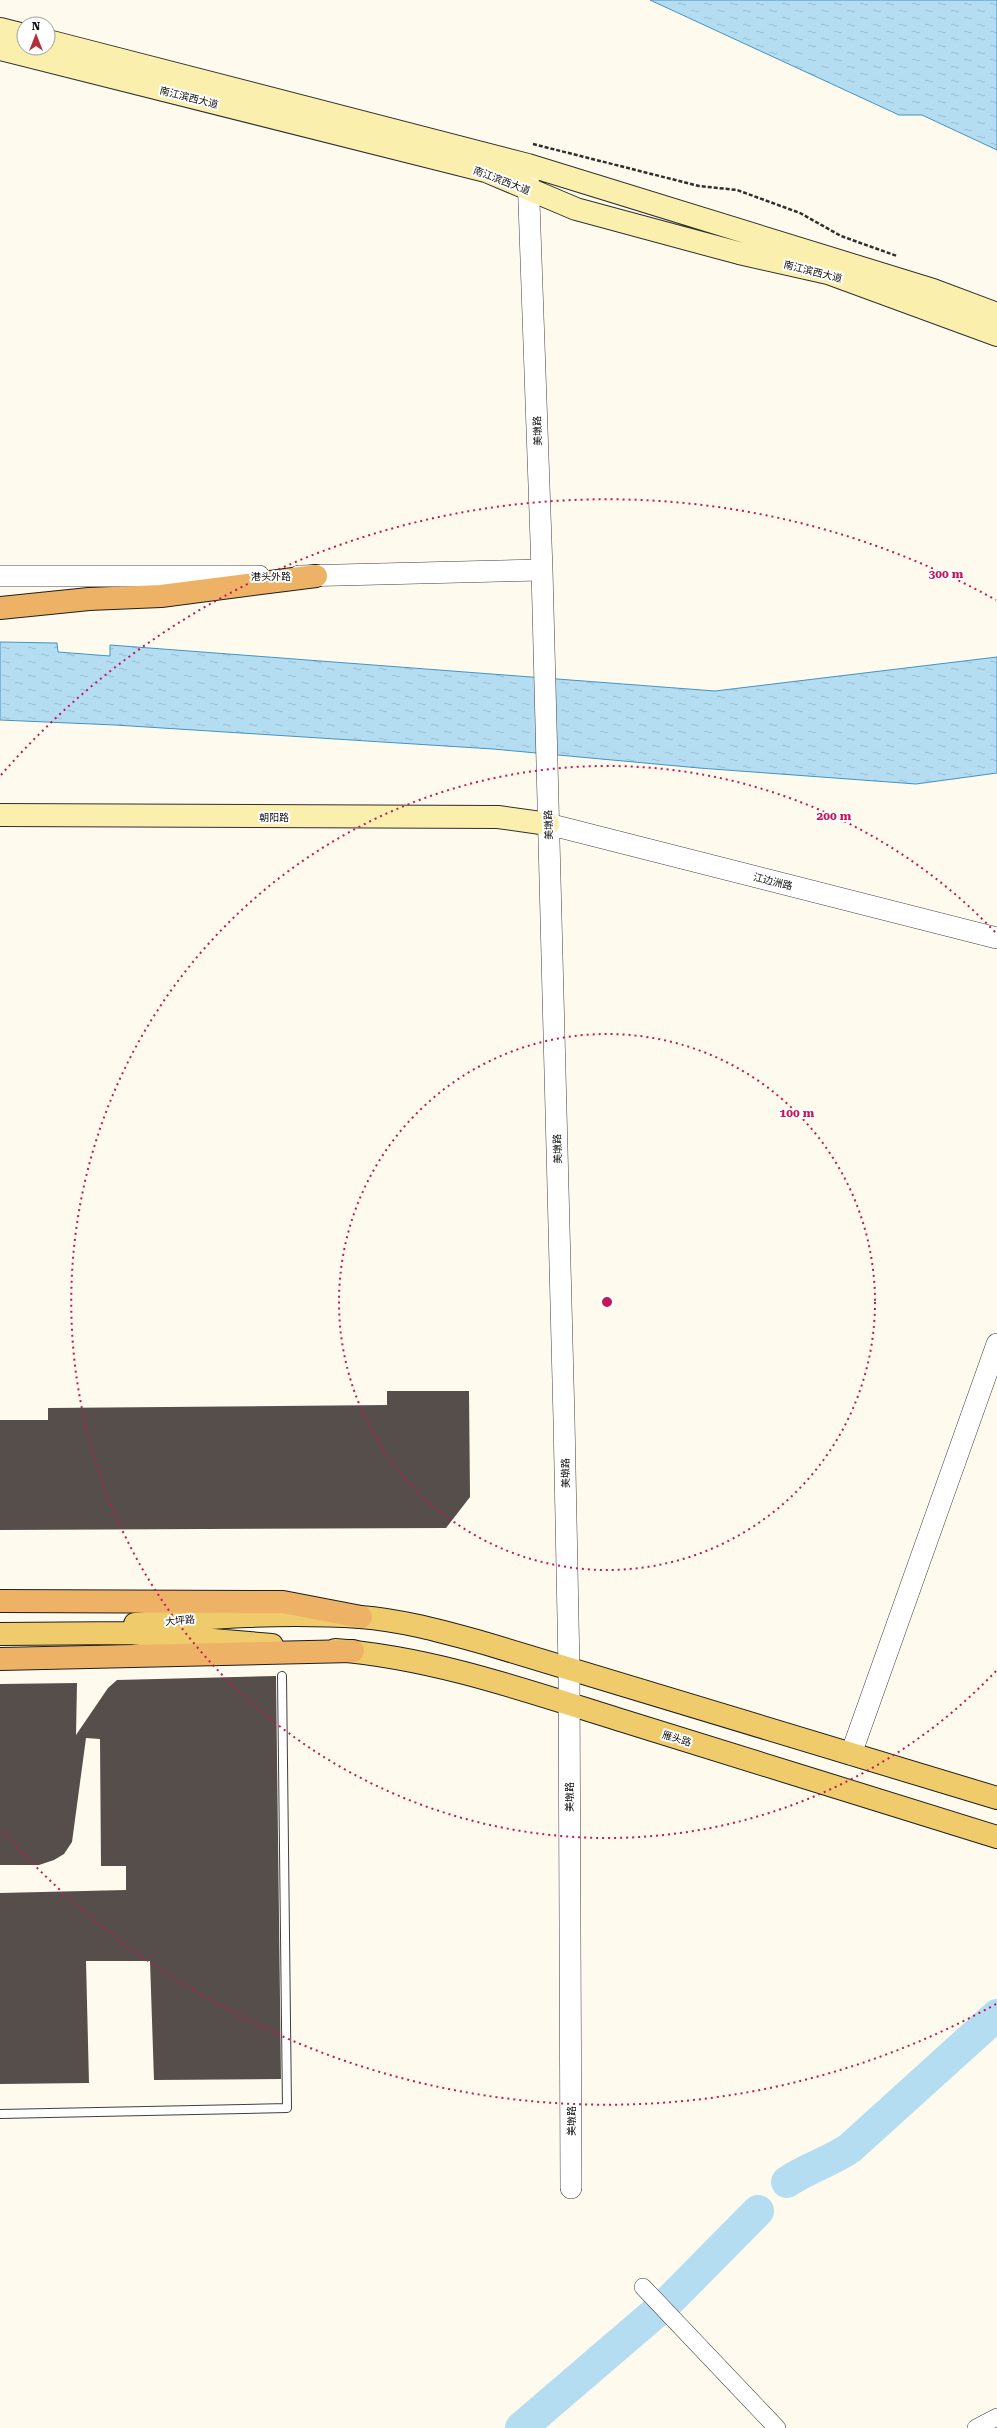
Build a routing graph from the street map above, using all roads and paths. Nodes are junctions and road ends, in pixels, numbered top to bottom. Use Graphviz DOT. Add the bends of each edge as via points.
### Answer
graph roads {
  1 [pos="0,29"];
  2 [pos="16,33"];
  3 [pos="56,43"];
  4 [pos="0,49"];
  5 [pos="528,165"];
  6 [pos="528,190"];
  7 [pos="997,314"];
  8 [pos="997,335"];
  9 [pos="542,570"];
  10 [pos="0,576"];
  11 [pos="316,576"];
  12 [pos="0,608"];
  13 [pos="0,815"];
  14 [pos="548,824"];
  15 [pos="997,938"];
  16 [pos="997,1344"];
  17 [pos="0,1601"];
  18 [pos="361,1617"];
  19 [pos="0,1626"];
  20 [pos="0,1634"];
  21 [pos="353,1651"];
  22 [pos="0,1659"];
  23 [pos="569,1668"];
  24 [pos="282,1676"];
  25 [pos="569,1704"];
  26 [pos="851,1754"];
  27 [pos="997,1798"];
  28 [pos="997,1837"];
  29 [pos="0,2114"];
  30 [pos="571,2188"];
  31 [pos="643,2286"];
  32 [pos="997,2417"];
  33 [pos="776,2428"];
  34 [pos="976,2428"];
  1 -- 2 [label="main road"];
  3 -- 5 [label="main road, 南江滨西大道"];
  4 -- 6 [label="main road, 南江滨西大道" via="486,172"];
  5 -- 6 [label="street, 美墩路"];
  5 -- 7 [label="main road, 南江滨西大道" via="933,290"];
  6 -- 8 [label="main road, 南江滨西大道" via="598,215 739,253 828,273"];
  6 -- 9 [label="street, 美墩路"];
  9 -- 11 [label="street, 港头外路"];
  9 -- 14 [label="street, 美墩路"];
  10 -- 11 [label="street, 港头外路"];
  11 -- 12 [label="highway" via="161,596 89,599"];
  13 -- 14 [label="main road, 朝阳路" via="498,816"];
  14 -- 15 [label="street, 江边洲路"];
  14 -- 23 [label="street, 美墩路"];
  16 -- 26 [label="street"];
  17 -- 18 [label="highway" via="283,1602"];
  18 -- 19 [label="main road, 大坪路" via="228,1615 129,1624"];
  18 -- 23 [label="main road" via="455,1635"];
  20 -- 21 [label="main road, 大坪路" via="129,1633"];
  21 -- 22 [label="highway"];
  21 -- 25 [label="main road, 雁头路" via="431,1665"];
  23 -- 25 [label="street, 美墩路"];
  23 -- 26 [label="main road"];
  24 -- 29 [label="lane" via="287,2108"];
  25 -- 28 [label="main road, 雁头路"];
  25 -- 30 [label="street, 美墩路"];
  26 -- 27 [label="main road"];
  31 -- 33 [label="street"];
  32 -- 34 [label="street"];
}
